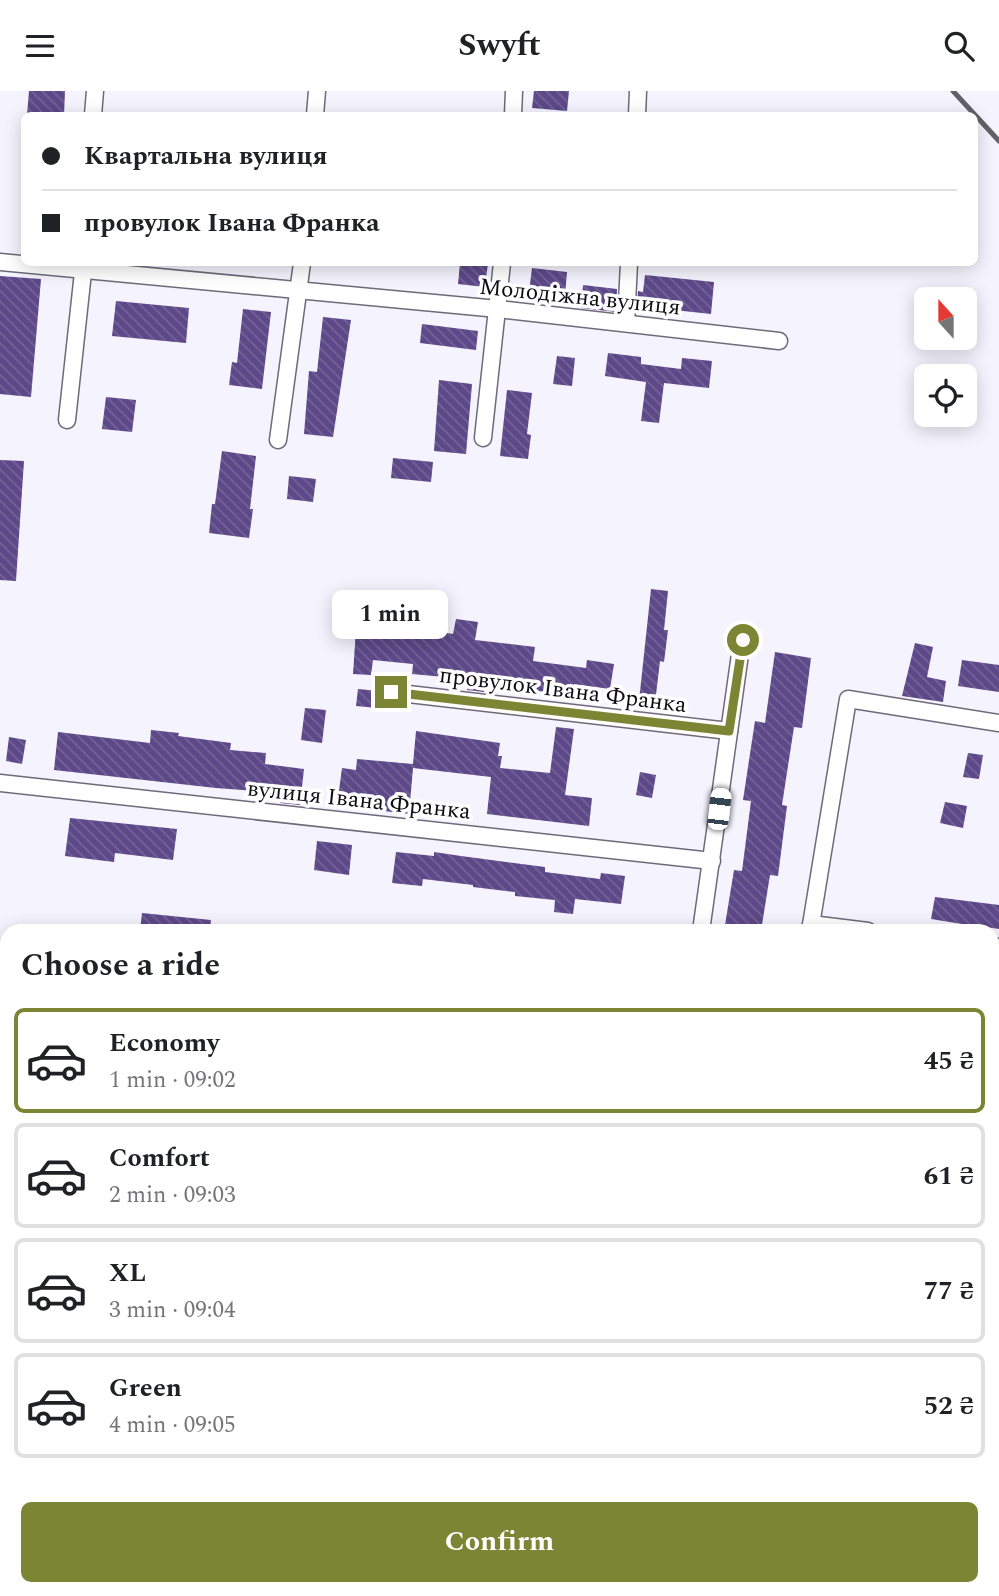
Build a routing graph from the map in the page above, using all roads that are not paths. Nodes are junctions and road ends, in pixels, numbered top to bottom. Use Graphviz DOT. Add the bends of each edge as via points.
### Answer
graph roads {
  1 [pos="95,91"];
  2 [pos="317,91"];
  3 [pos="514,91"];
  4 [pos="638,91"];
  5 [pos="93,112"];
  6 [pos="315,112"];
  7 [pos="513,112"];
  8 [pos="637,112"];
  9 [pos="0,262"];
  10 [pos="21,263"];
  11 [pos="84,266"];
  12 [pos="302,266"];
  13 [pos="502,266"];
  14 [pos="629,266"];
  15 [pos="299,290"];
  16 [pos="498,309"];
  17 [pos="626,323"];
  18 [pos="779,341"];
  19 [pos="67,420"];
  20 [pos="483,438"];
  21 [pos="278,440"];
  22 [pos="743,640"];
  23 [pos="391,692"];
  24 [pos="999,723"];
  25 [pos="729,731"];
  26 [pos="0,783"];
  27 [pos="712,861"];
  28 [pos="702,924"];
  29 [pos="810,924"];
  1 -- 5 [label="street"];
  2 -- 6 [label="street"];
  3 -- 7 [label="street"];
  4 -- 8 [label="street"];
  9 -- 10 [label="street, Молодіжна вулиця"];
  11 -- 15 [label="street, Молодіжна вулиця"];
  11 -- 19 [label="street"];
  12 -- 15 [label="street"];
  13 -- 16 [label="street"];
  14 -- 17 [label="street"];
  15 -- 16 [label="street, Молодіжна вулиця"];
  15 -- 21 [label="street"];
  16 -- 17 [label="street, Молодіжна вулиця"];
  16 -- 20 [label="street"];
  17 -- 18 [label="street, Молодіжна вулиця"];
  22 -- 25 [label="street"];
  23 -- 25 [label="street, провулок Івана Франка"];
  24 -- 29 [label="street" via="848,699"];
  25 -- 27 [label="street"];
  26 -- 27 [label="street, вулиця Івана Франка"];
  27 -- 28 [label="street"];
}
